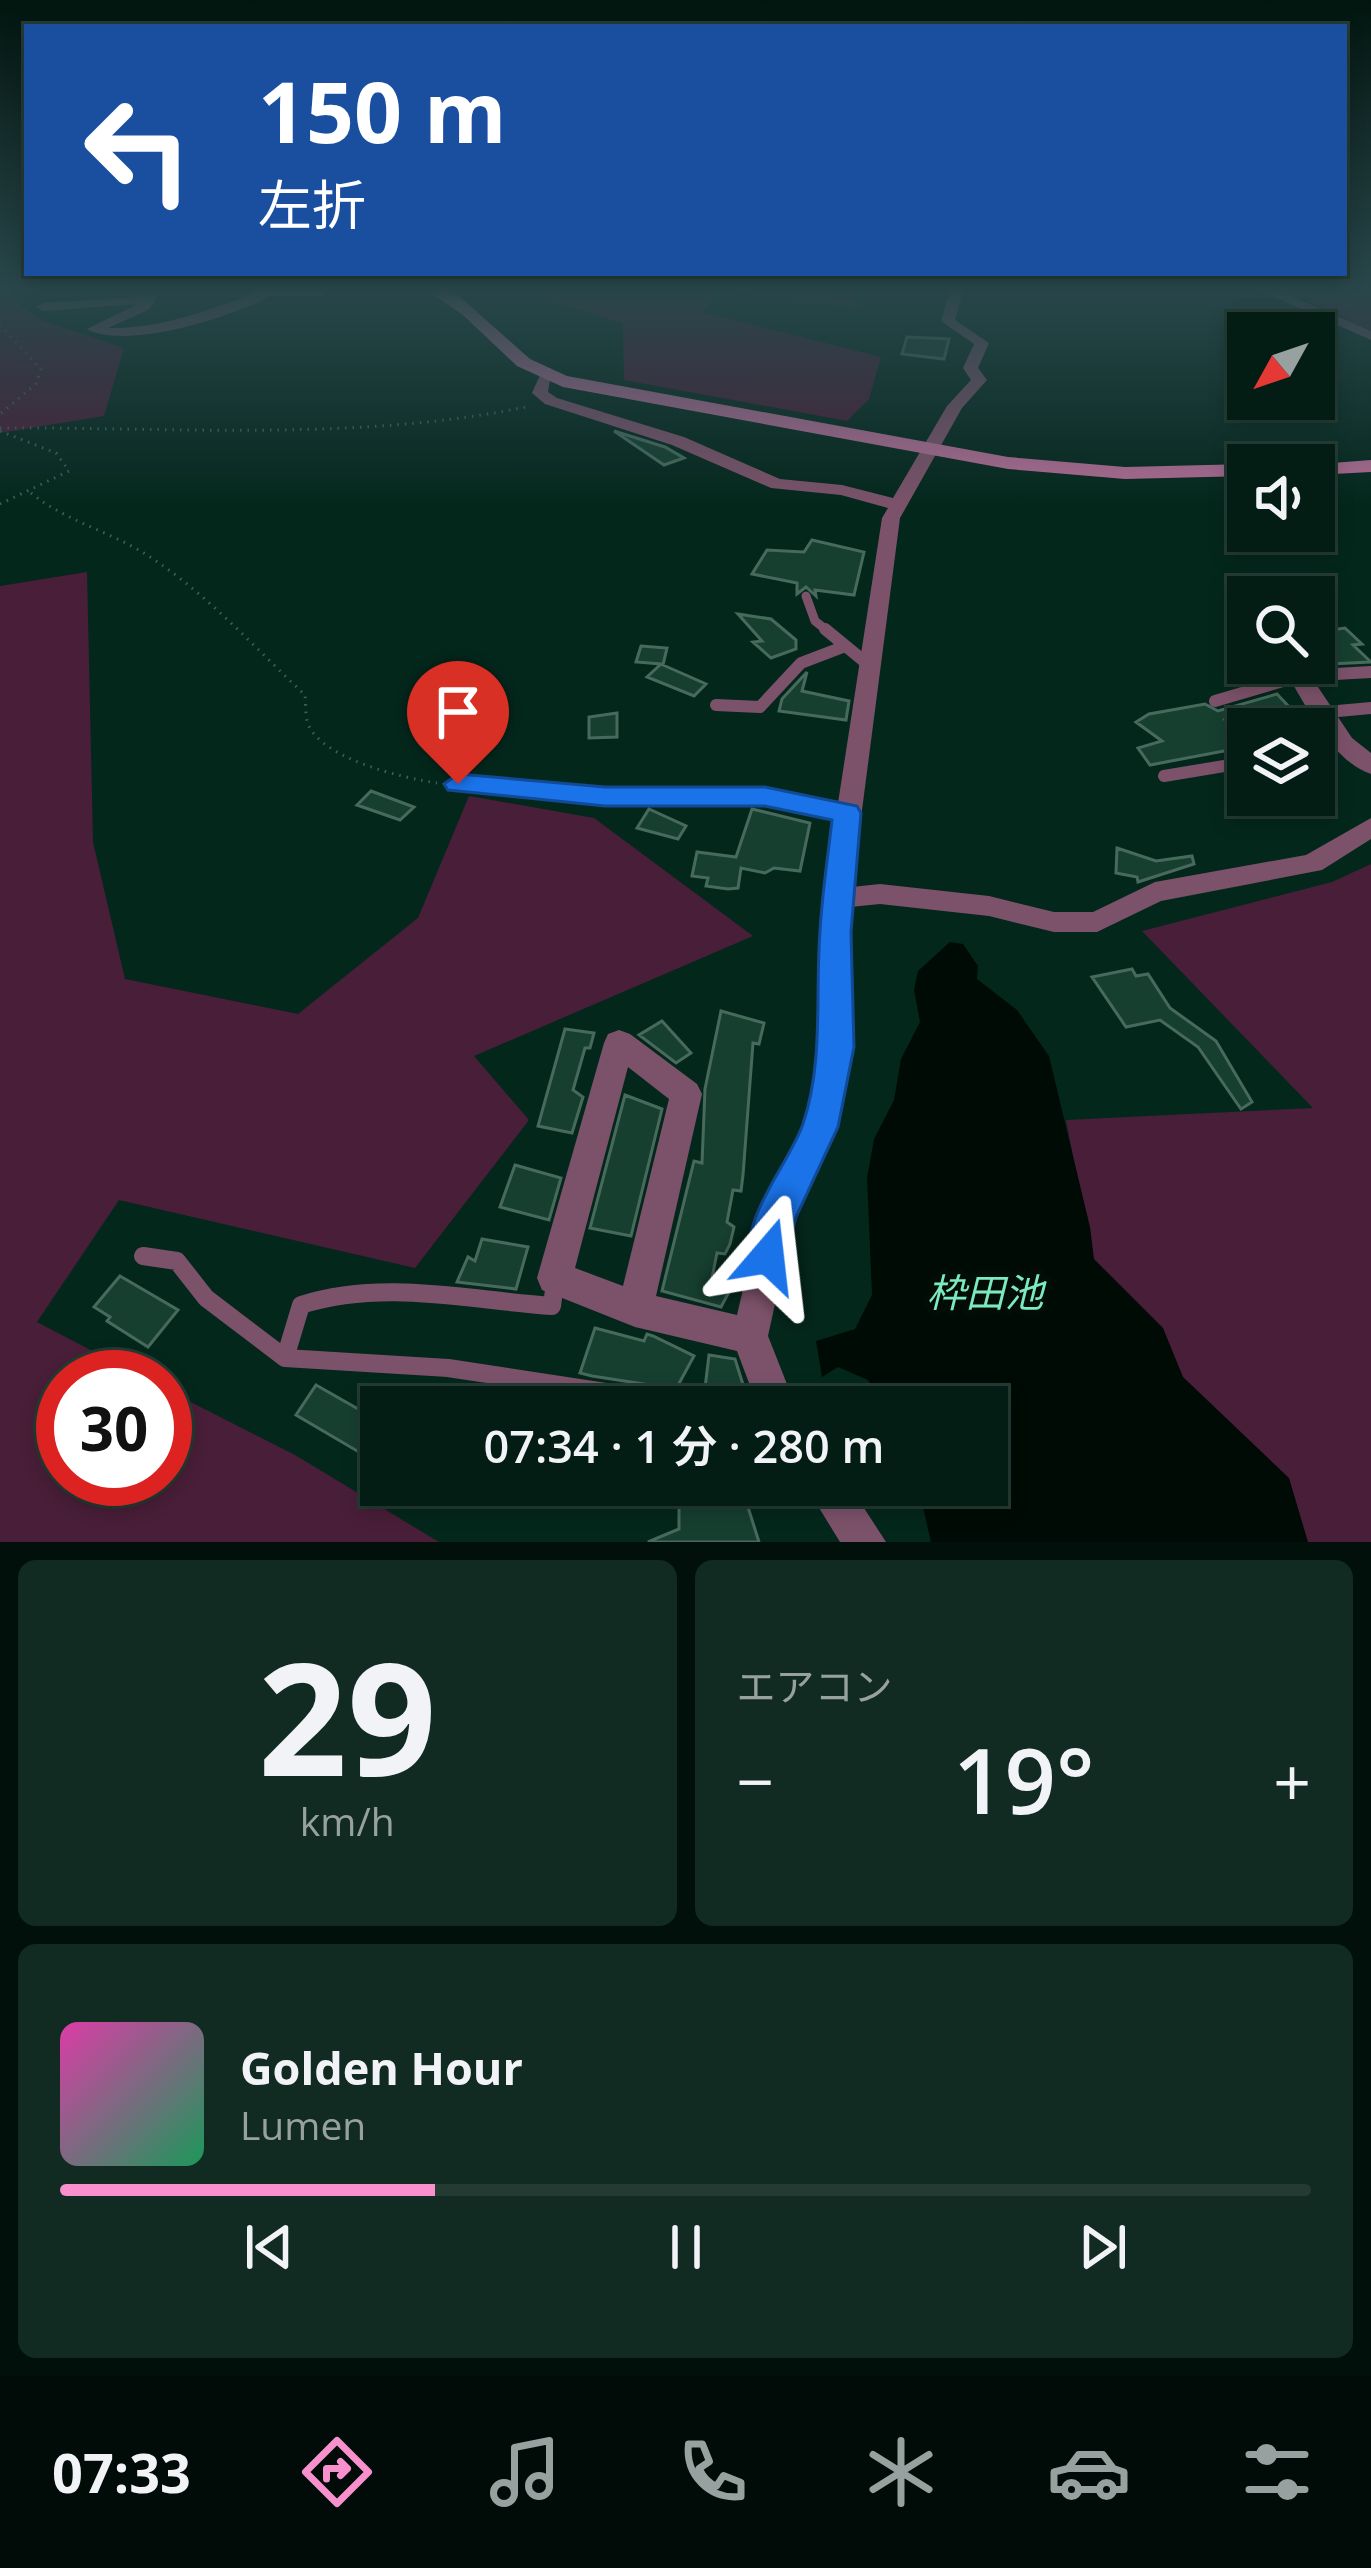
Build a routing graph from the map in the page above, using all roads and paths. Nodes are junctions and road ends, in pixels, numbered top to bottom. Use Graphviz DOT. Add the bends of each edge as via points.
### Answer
graph roads {
  1 [pos="35,363"];
  2 [pos="520,363"];
  3 [pos="972,363"];
  4 [pos="546,376"];
  5 [pos="551,401"];
  6 [pos="0,414"];
  7 [pos="0,430"];
  8 [pos="929,450"];
  9 [pos="1371,466"];
  10 [pos="1335,468"];
  11 [pos="1227,470"];
  12 [pos="31,493"];
  13 [pos="0,504"];
  14 [pos="898,506"];
  15 [pos="806,596"];
  16 [pos="843,646"];
  17 [pos="871,667"];
  18 [pos="1335,671"];
  19 [pos="1371,672"];
  20 [pos="1259,684"];
  21 [pos="1215,701"];
  22 [pos="716,705"];
  23 [pos="1371,708"];
  24 [pos="1335,711"];
  25 [pos="1335,728"];
  26 [pos="1343,743"];
  27 [pos="1335,745"];
  28 [pos="1227,765"];
  29 [pos="1371,766"];
  30 [pos="1163,776"];
  31 [pos="458,784"];
  32 [pos="847,813"];
  33 [pos="1371,827"];
  34 [pos="837,899"];
  35 [pos="143,1256"];
  36 [pos="555,1278"];
  37 [pos="635,1309"];
  38 [pos="750,1336"];
  39 [pos="285,1358"];
  40 [pos="566,1386"];
  41 [pos="768,1386"];
  42 [pos="840,1506"];
  43 [pos="865,1542"];
  1 -- 6 [label="path" via="41,369 24,398"];
  2 -- 4 [label="street"];
  3 -- 8 [label="street" via="979,380"];
  4 -- 5 [label="street" via="540,393"];
  4 -- 8 [label="street"];
  5 -- 7 [label="path" via="488,415 339,427"];
  5 -- 14 [label="street" via="678,441 777,484"];
  7 -- 12 [label="path" via="64,461 68,471"];
  8 -- 11 [label="street" via="1070,470"];
  8 -- 14 [label="street"];
  9 -- 10 [label="street"];
  12 -- 13 [label="path"];
  12 -- 31 [label="path" via="185,582 305,695 308,725 319,739 371,765"];
  14 -- 17 [label="street"];
  15 -- 16 [label="lane" via="815,621"];
  16 -- 17 [label="lane"];
  16 -- 22 [label="lane" via="801,663 760,707"];
  17 -- 32 [label="street"];
  18 -- 19 [label="lane"];
  20 -- 21 [label="lane"];
  23 -- 24 [label="lane"];
  25 -- 26 [label="street"];
  26 -- 27 [label="lane"];
  26 -- 29 [label="street"];
  28 -- 30 [label="lane"];
  31 -- 32 [label="street" via="605,796 765,796"];
  32 -- 34 [label="street"];
  33 -- 34 [label="street" via="1313,863 1155,892 1097,922 880,893"];
  34 -- 38 [label="street" via="832,1067 820,1127 777,1216"];
  35 -- 39 [label="lane" via="176,1261 206,1298"];
  36 -- 37 [label="street"];
  36 -- 37 [label="street" via="619,1043 686,1094"];
  36 -- 39 [label="lane" via="552,1306 434,1290 327,1294 301,1305"];
  37 -- 38 [label="street"];
  38 -- 41 [label="street"];
  39 -- 40 [label="lane" via="448,1368"];
  42 -- 43 [label="street"];
}
